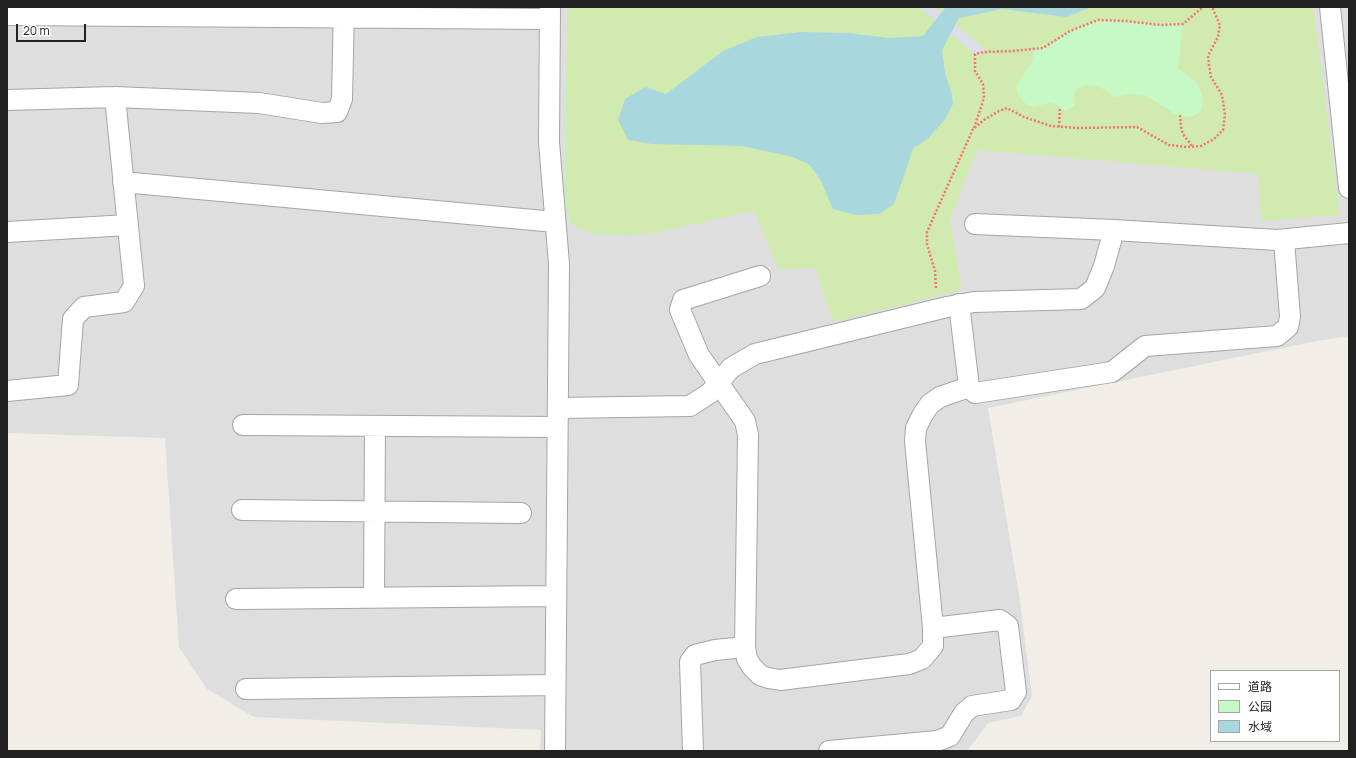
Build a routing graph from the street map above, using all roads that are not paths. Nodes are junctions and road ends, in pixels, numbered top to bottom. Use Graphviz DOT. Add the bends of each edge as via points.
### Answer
graph roads {
  1 [pos="1330,7"];
  2 [pos="344,12"];
  3 [pos="550,13"];
  4 [pos="7,15"];
  5 [pos="115,97"];
  6 [pos="7,100"];
  7 [pos="124,182"];
  8 [pos="1349,188"];
  9 [pos="555,222"];
  10 [pos="975,224"];
  11 [pos="128,225"];
  12 [pos="1114,230"];
  13 [pos="7,232"];
  14 [pos="1349,233"];
  15 [pos="1284,240"];
  16 [pos="760,276"];
  17 [pos="959,304"];
  18 [pos="719,382"];
  19 [pos="969,387"];
  20 [pos="7,391"];
  21 [pos="558,418"];
  22 [pos="243,425"];
  23 [pos="375,426"];
  24 [pos="242,510"];
  25 [pos="374,512"];
  26 [pos="521,513"];
  27 [pos="556,596"];
  28 [pos="374,598"];
  29 [pos="236,599"];
  30 [pos="933,628"];
  31 [pos="744,647"];
  32 [pos="555,685"];
  33 [pos="246,689"];
  34 [pos="555,751"];
  35 [pos="693,751"];
  36 [pos="829,751"];
  1 -- 8 [label="street"];
  2 -- 3 [label="street"];
  2 -- 4 [label="street"];
  2 -- 5 [label="street" via="342,99 337,112 322,113 259,103"];
  3 -- 9 [label="street" via="549,142"];
  5 -- 6 [label="street"];
  5 -- 7 [label="street"];
  7 -- 9 [label="street"];
  7 -- 11 [label="street"];
  9 -- 21 [label="street" via="559,264"];
  10 -- 12 [label="street"];
  11 -- 13 [label="street"];
  11 -- 20 [label="street" via="134,286 124,302 84,307 73,319 68,385"];
  12 -- 15 [label="street"];
  12 -- 17 [label="street" via="1095,288 1081,299"];
  14 -- 15 [label="street"];
  15 -- 19 [label="street" via="1290,318 1288,327 1277,336 1146,346 1112,372 974,393"];
  16 -- 18 [label="street" via="683,300 680,310 699,355"];
  17 -- 18 [label="street" via="755,354 731,368"];
  17 -- 19 [label="street"];
  18 -- 21 [label="street" via="710,393 690,406"];
  18 -- 31 [label="street" via="745,421 748,436"];
  19 -- 30 [label="street" via="940,397 930,404 916,428 914,441"];
  21 -- 23 [label="street"];
  21 -- 27 [label="street"];
  22 -- 23 [label="street"];
  23 -- 25 [label="street"];
  24 -- 25 [label="street"];
  25 -- 26 [label="street"];
  25 -- 28 [label="street"];
  27 -- 28 [label="street"];
  27 -- 32 [label="street"];
  28 -- 29 [label="street"];
  30 -- 31 [label="street" via="933,646 922,659 909,664 780,680 760,675 747,659"];
  30 -- 36 [label="street" via="1000,620 1008,626 1016,692 1011,700 972,706 964,713 950,736 937,741"];
  31 -- 35 [label="street" via="695,654 690,662"];
  32 -- 33 [label="street"];
  32 -- 34 [label="street"];
}
